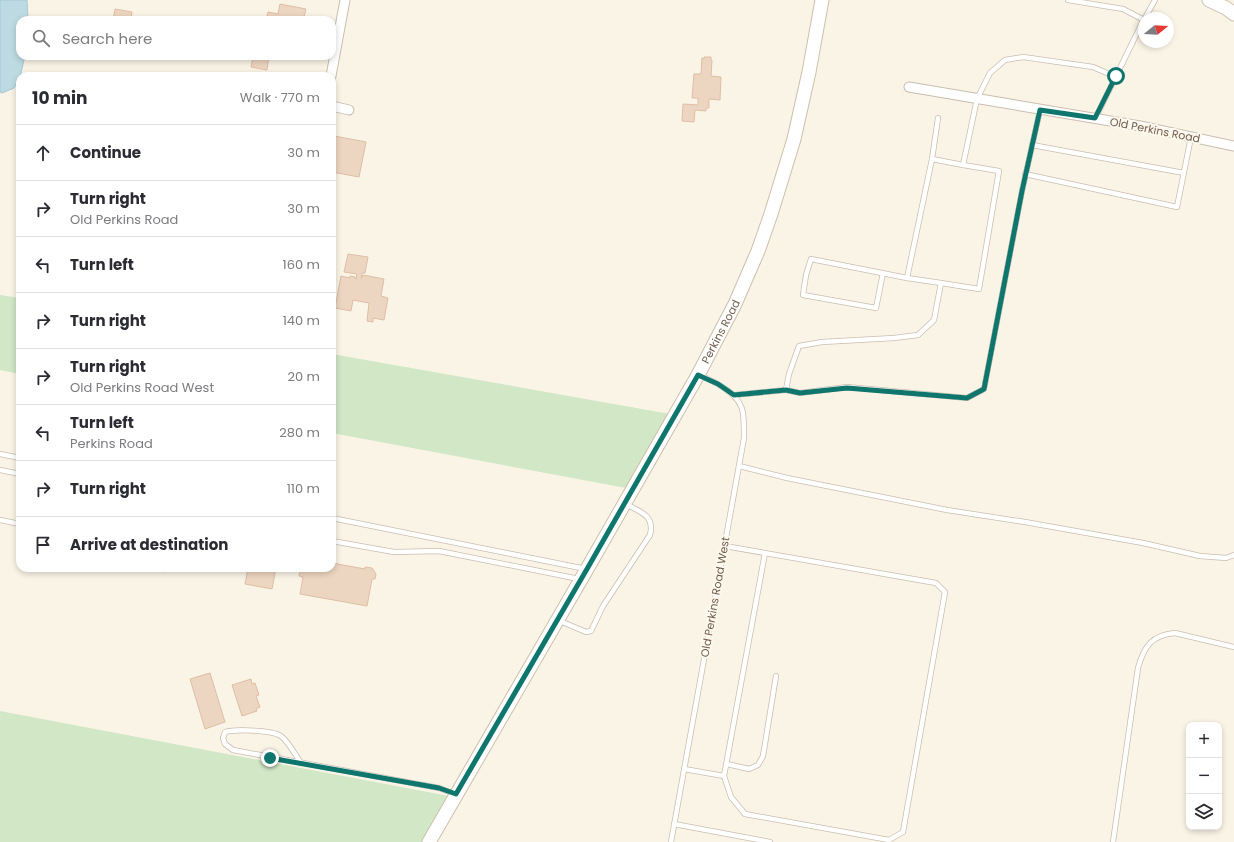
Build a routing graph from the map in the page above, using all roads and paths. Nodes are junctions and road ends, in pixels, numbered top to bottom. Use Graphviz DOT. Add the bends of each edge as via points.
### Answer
graph roads {
  1 [pos="345,0"];
  2 [pos="822,0"];
  3 [pos="1068,0"];
  4 [pos="1155,0"];
  5 [pos="1209,0"];
  6 [pos="1148,12"];
  7 [pos="1234,14"];
  8 [pos="1138,16"];
  9 [pos="1138,31"];
  10 [pos="336,49"];
  11 [pos="334,60"];
  12 [pos="332,72"];
  13 [pos="1116,76"];
  14 [pos="909,87"];
  15 [pos="977,99"];
  16 [pos="336,107"];
  17 [pos="350,110"];
  18 [pos="1040,110"];
  19 [pos="938,118"];
  20 [pos="1095,118"];
  21 [pos="1191,137"];
  22 [pos="1032,145"];
  23 [pos="1234,146"];
  24 [pos="932,159"];
  25 [pos="963,165"];
  26 [pos="1184,173"];
  27 [pos="1025,174"];
  28 [pos="883,273"];
  29 [pos="907,278"];
  30 [pos="941,283"];
  31 [pos="698,375"];
  32 [pos="786,390"];
  33 [pos="734,395"];
  34 [pos="0,454"];
  35 [pos="16,457"];
  36 [pos="739,466"];
  37 [pos="0,470"];
  38 [pos="16,473"];
  39 [pos="624,503"];
  40 [pos="336,519"];
  41 [pos="0,520"];
  42 [pos="16,523"];
  43 [pos="336,542"];
  44 [pos="725,546"];
  45 [pos="765,553"];
  46 [pos="1234,555"];
  47 [pos="584,574"];
  48 [pos="557,619"];
  49 [pos="1234,647"];
  50 [pos="776,676"];
  51 [pos="301,763"];
  52 [pos="727,764"];
  53 [pos="684,769"];
  54 [pos="724,776"];
  55 [pos="456,794"];
  56 [pos="674,824"];
  57 [pos="429,842"];
  58 [pos="671,842"];
  59 [pos="770,842"];
  60 [pos="1113,842"];
  1 -- 10 [label="street"];
  2 -- 31 [label="main road, Perkins Road" via="799,119 771,214 738,297"];
  3 -- 8 [label="lane" via="1123,9"];
  4 -- 6 [label="lane"];
  5 -- 7 [label="main road"];
  9 -- 13 [label="lane"];
  11 -- 12 [label="street"];
  13 -- 15 [label="lane" via="1093,67 1023,57 1005,60 990,73"];
  13 -- 20 [label="lane"];
  14 -- 15 [label="street, Old Perkins Road"];
  15 -- 18 [label="street, Old Perkins Road"];
  15 -- 25 [label="lane"];
  16 -- 17 [label="street"];
  18 -- 20 [label="street, Old Perkins Road"];
  18 -- 22 [label="lane"];
  19 -- 24 [label="lane"];
  20 -- 21 [label="street, Old Perkins Road"];
  21 -- 23 [label="street, Old Perkins Road"];
  21 -- 26 [label="lane"];
  22 -- 26 [label="lane"];
  22 -- 27 [label="lane"];
  24 -- 25 [label="lane"];
  24 -- 29 [label="lane"];
  25 -- 30 [label="lane" via="999,171 979,289"];
  26 -- 27 [label="lane" via="1177,207"];
  27 -- 32 [label="lane" via="984,389 967,398 847,388 800,393"];
  28 -- 28 [label="lane" via="811,259 803,295 876,308"];
  28 -- 29 [label="lane"];
  29 -- 30 [label="lane"];
  30 -- 32 [label="lane" via="934,320 918,335 799,346"];
  31 -- 33 [label="lane, Old Perkins Road West"];
  31 -- 39 [label="main road, Perkins Road"];
  32 -- 33 [label="lane"];
  33 -- 36 [label="lane, Old Perkins Road West" via="743,412 744,438"];
  34 -- 35 [label="lane"];
  36 -- 44 [label="lane, Old Perkins Road West"];
  36 -- 46 [label="lane" via="947,510 1135,542 1200,556 1226,558"];
  37 -- 38 [label="lane"];
  39 -- 47 [label="main road, Perkins Road"];
  39 -- 48 [label="lane" via="648,516 652,528 650,535 603,606 591,631 586,632"];
  40 -- 47 [label="lane"];
  41 -- 42 [label="lane"];
  43 -- 47 [label="lane" via="394,552 439,551"];
  44 -- 45 [label="lane"];
  44 -- 53 [label="lane, Old Perkins Road West"];
  45 -- 52 [label="lane"];
  45 -- 54 [label="lane" via="936,583 945,592 903,832 889,840 745,814 731,797"];
  47 -- 48 [label="main road, Perkins Road"];
  48 -- 55 [label="main road, Perkins Road"];
  49 -- 60 [label="lane" via="1175,633 1156,638 1147,646 1138,668"];
  50 -- 52 [label="lane" via="763,756 758,765 749,769"];
  51 -- 51 [label="lane" via="233,750 225,744 225,732 231,730 274,733 281,736"];
  51 -- 55 [label="lane" via="439,788"];
  52 -- 54 [label="lane"];
  53 -- 54 [label="lane"];
  53 -- 56 [label="lane, Old Perkins Road West"];
  55 -- 57 [label="main road, Perkins Road"];
  56 -- 58 [label="lane, Old Perkins Road West"];
  56 -- 59 [label="lane"];
}
